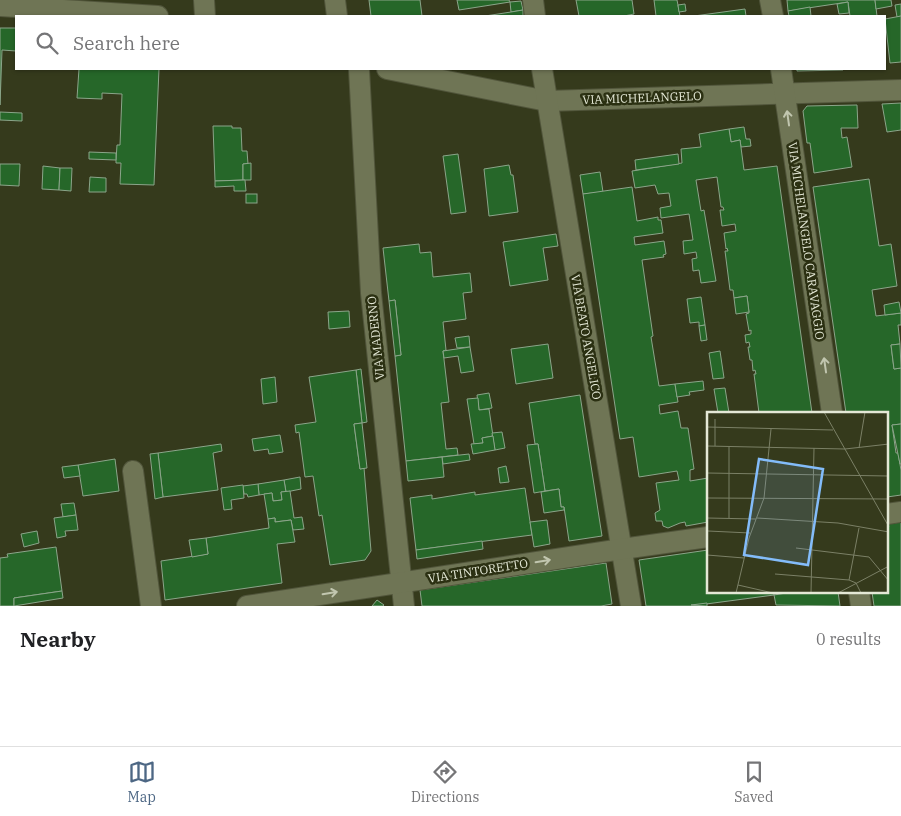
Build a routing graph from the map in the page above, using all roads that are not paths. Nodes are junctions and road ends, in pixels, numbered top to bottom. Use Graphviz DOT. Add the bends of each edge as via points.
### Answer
graph roads {
  1 [pos="204,0"];
  2 [pos="335,0"];
  3 [pos="533,0"];
  4 [pos="770,0"];
  5 [pos="0,6"];
  6 [pos="142,15"];
  7 [pos="206,15"];
  8 [pos="337,15"];
  9 [pos="535,15"];
  10 [pos="773,15"];
  11 [pos="359,70"];
  12 [pos="392,70"];
  13 [pos="542,70"];
  14 [pos="780,70"];
  15 [pos="901,90"];
  16 [pos="784,93"];
  17 [pos="547,101"];
  18 [pos="832,412"];
  19 [pos="133,471"];
  20 [pos="901,512"];
  21 [pos="888,514"];
  22 [pos="707,537"];
  23 [pos="622,549"];
  24 [pos="402,583"];
  25 [pos="151,606"];
  26 [pos="247,606"];
  27 [pos="404,606"];
  28 [pos="631,606"];
  1 -- 7 [label="street"];
  2 -- 8 [label="street"];
  3 -- 9 [label="street"];
  4 -- 10 [label="street"];
  5 -- 6 [label="street"];
  11 -- 24 [label="street, VIA MADERNO" via="371,293"];
  12 -- 17 [label="street, VIA MICHELANGELO"];
  13 -- 17 [label="street, VIA BEATO ANGELICO"];
  14 -- 16 [label="street, VIA MICHELANGELO CARAVAGGIO"];
  15 -- 16 [label="street, VIA MICHELANGELO"];
  16 -- 17 [label="street, VIA MICHELANGELO"];
  18 -- 16 [label="street, VIA MICHELANGELO CARAVAGGIO, one-way"];
  17 -- 23 [label="street, VIA BEATO ANGELICO"];
  19 -- 25 [label="street"];
  20 -- 21 [label="street"];
  22 -- 23 [label="street, VIA TINTORETTO"];
  24 -- 23 [label="street, VIA TINTORETTO, one-way"];
  23 -- 28 [label="street, VIA BEATO ANGELICO"];
  26 -- 24 [label="street, VIA TINTORETTO, one-way"];
  24 -- 27 [label="street, VIA MADERNO"];
}
